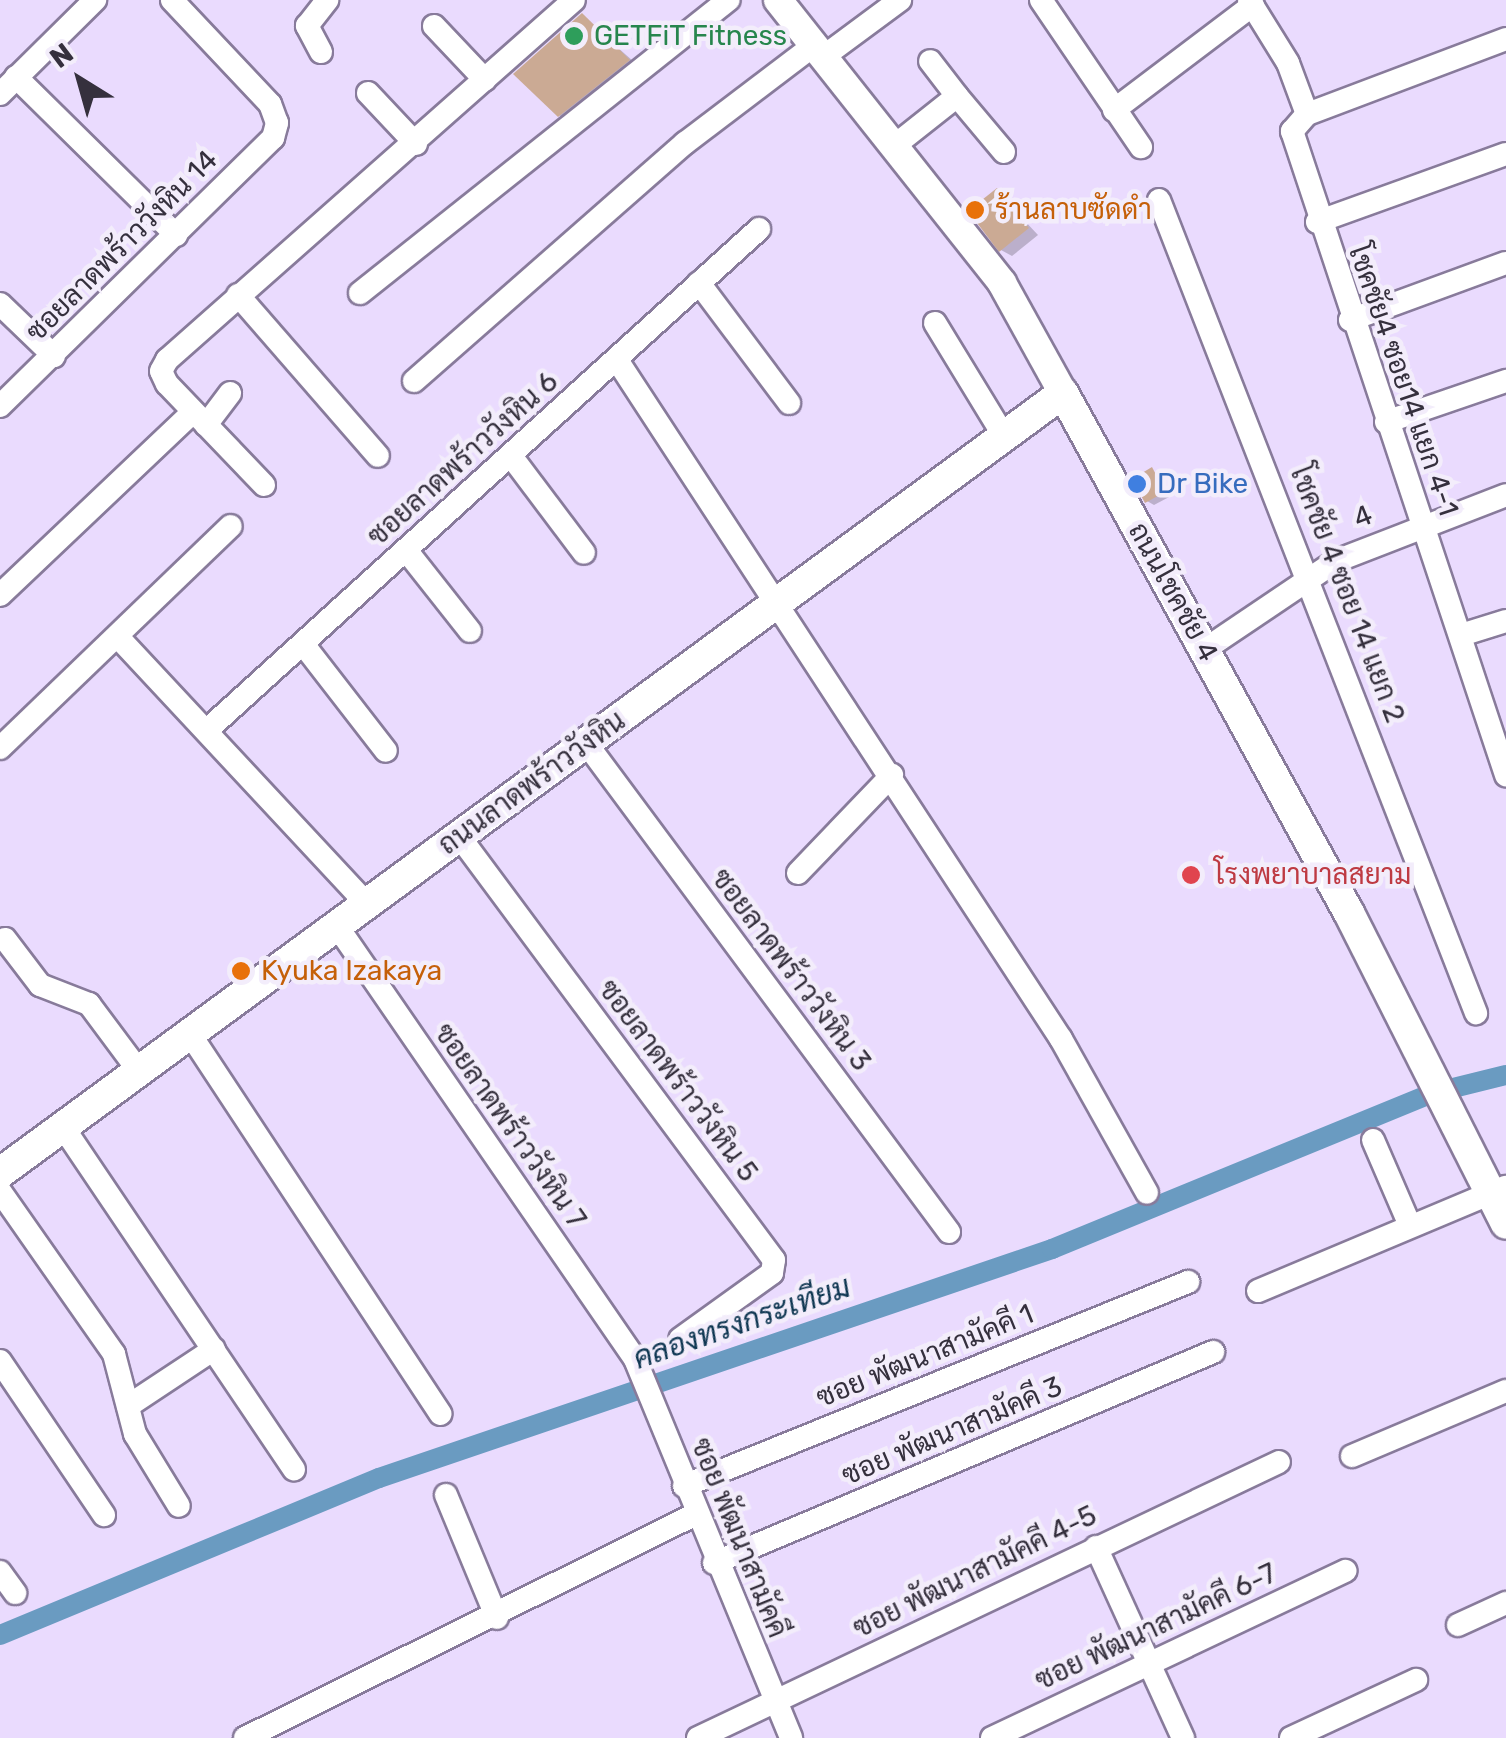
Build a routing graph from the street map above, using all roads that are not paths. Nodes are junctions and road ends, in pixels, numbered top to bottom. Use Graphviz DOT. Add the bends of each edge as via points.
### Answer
graph roads {
  1 [pos="95,0"];
  2 [pos="172,0"];
  3 [pos="327,0"];
  4 [pos="574,0"];
  5 [pos="729,0"];
  6 [pos="778,0"];
  7 [pos="900,0"];
  8 [pos="1041,0"];
  9 [pos="1251,2"];
  10 [pos="434,26"];
  11 [pos="1506,39"];
  12 [pos="818,51"];
  13 [pos="321,52"];
  14 [pos="930,61"];
  15 [pos="484,80"];
  16 [pos="8,86"];
  17 [pos="368,93"];
  18 [pos="957,96"];
  19 [pos="1114,110"];
  20 [pos="1306,114"];
  21 [pos="91,117"];
  22 [pos="73,134"];
  23 [pos="416,144"];
  24 [pos="894,146"];
  25 [pos="1142,147"];
  26 [pos="1004,152"];
  27 [pos="1506,154"];
  28 [pos="1159,200"];
  29 [pos="1317,222"];
  30 [pos="759,229"];
  31 [pos="176,236"];
  32 [pos="1506,263"];
  33 [pos="699,283"];
  34 [pos="360,294"];
  35 [pos="238,295"];
  36 [pos="0,304"];
  37 [pos="1350,320"];
  38 [pos="935,323"];
  39 [pos="54,356"];
  40 [pos="617,360"];
  41 [pos="414,380"];
  42 [pos="1506,381"];
  43 [pos="230,392"];
  44 [pos="1063,393"];
  45 [pos="789,403"];
  46 [pos="0,406"];
  47 [pos="199,418"];
  48 [pos="1386,422"];
  49 [pos="1004,436"];
  50 [pos="378,456"];
  51 [pos="511,456"];
  52 [pos="264,485"];
  53 [pos="1506,496"];
  54 [pos="231,526"];
  55 [pos="1421,526"];
  56 [pos="406,550"];
  57 [pos="584,553"];
  58 [pos="1311,577"];
  59 [pos="0,594"];
  60 [pos="777,603"];
  61 [pos="1506,621"];
  62 [pos="470,631"];
  63 [pos="1460,636"];
  64 [pos="118,637"];
  65 [pos="303,644"];
  66 [pos="1204,650"];
  67 [pos="206,731"];
  68 [pos="1500,738"];
  69 [pos="586,744"];
  70 [pos="0,748"];
  71 [pos="386,751"];
  72 [pos="892,775"];
  73 [pos="1506,775"];
  74 [pos="459,836"];
  75 [pos="798,872"];
  76 [pos="368,904"];
  77 [pos="337,926"];
  78 [pos="4,939"];
  79 [pos="1476,1013"];
  80 [pos="190,1034"];
  81 [pos="140,1071"];
  82 [pos="62,1127"];
  83 [pos="1373,1140"];
  84 [pos="0,1173"];
  85 [pos="1499,1188"];
  86 [pos="0,1191"];
  87 [pos="1147,1193"];
  88 [pos="1410,1223"];
  89 [pos="1506,1224"];
  90 [pos="949,1232"];
  91 [pos="1188,1282"];
  92 [pos="1258,1291"];
  93 [pos="680,1339"];
  94 [pos="214,1349"];
  95 [pos="1213,1352"];
  96 [pos="0,1362"];
  97 [pos="643,1379"];
  98 [pos="1506,1390"];
  99 [pos="128,1406"];
  100 [pos="441,1414"];
  101 [pos="1352,1456"];
  102 [pos="1279,1462"];
  103 [pos="294,1468"];
  104 [pos="684,1486"];
  105 [pos="446,1495"];
  106 [pos="180,1506"];
  107 [pos="696,1514"];
  108 [pos="104,1515"];
  109 [pos="1096,1547"];
  110 [pos="714,1563"];
  111 [pos="1346,1570"];
  112 [pos="0,1572"];
  113 [pos="15,1593"];
  114 [pos="1506,1603"];
  115 [pos="498,1618"];
  116 [pos="1458,1624"];
  117 [pos="1149,1662"];
  118 [pos="1416,1680"];
  119 [pos="775,1701"];
  120 [pos="294,1727"];
  121 [pos="246,1738"];
  122 [pos="698,1738"];
  123 [pos="791,1738"];
  124 [pos="992,1738"];
  125 [pos="1183,1738"];
  126 [pos="1292,1738"];
  1 -- 16 [label="street"];
  2 -- 31 [label="street, ซอยลาดพร้าววังหิน 14" via="270,104 277,123 273,138"];
  3 -- 13 [label="street" via="308,26"];
  4 -- 15 [label="street"];
  5 -- 34 [label="street"];
  6 -- 12 [label="street, ถนนโชคชัย 4"];
  7 -- 12 [label="street"];
  8 -- 19 [label="street"];
  9 -- 19 [label="street"];
  9 -- 20 [label="street" via="1288,63"];
  10 -- 15 [label="street"];
  11 -- 20 [label="street"];
  12 -- 24 [label="street, ถนนโชคชัย 4"];
  12 -- 41 [label="street" via="685,142"];
  14 -- 18 [label="street"];
  15 -- 23 [label="street"];
  16 -- 22 [label="street"];
  17 -- 23 [label="street"];
  18 -- 24 [label="street"];
  18 -- 26 [label="street"];
  19 -- 25 [label="street"];
  20 -- 29 [label="street, โชคชัย4 ซอย14 แยก 4-1" via="1292,131 1293,141"];
  21 -- 22 [label="street"];
  22 -- 31 [label="street"];
  23 -- 35 [label="street"];
  24 -- 44 [label="street, ถนนโชคชัย 4" via="1002,283"];
  27 -- 29 [label="street"];
  28 -- 58 [label="street, โชคชัย 4 ซอย 14 แยก 2"];
  29 -- 37 [label="street, โชคชัย4 ซอย14 แยก 4-1"];
  30 -- 33 [label="street, ซอยลาดพร้าววังหิน 6"];
  31 -- 39 [label="street, ซอยลาดพร้าววังหิน 14"];
  32 -- 37 [label="street"];
  33 -- 40 [label="street, ซอยลาดพร้าววังหิน 6"];
  33 -- 45 [label="street"];
  35 -- 47 [label="street" via="161,372"];
  35 -- 50 [label="street"];
  36 -- 39 [label="street"];
  37 -- 48 [label="street, โชคชัย4 ซอย14 แยก 4-1"];
  38 -- 49 [label="street"];
  39 -- 46 [label="street, ซอยลาดพร้าววังหิน 14"];
  40 -- 51 [label="street, ซอยลาดพร้าววังหิน 6"];
  40 -- 60 [label="street"];
  42 -- 48 [label="street"];
  43 -- 47 [label="street"];
  44 -- 49 [label="main road, ถนนลาดพร้าววังหิน"];
  44 -- 66 [label="main road, ถนนโชคชัย 4"];
  47 -- 52 [label="street"];
  47 -- 59 [label="street"];
  48 -- 55 [label="street, โชคชัย4 ซอย14 แยก 4-1"];
  49 -- 60 [label="main road, ถนนลาดพร้าววังหิน"];
  51 -- 56 [label="street, ซอยลาดพร้าววังหิน 6"];
  51 -- 57 [label="street"];
  53 -- 55 [label="street, 4"];
  54 -- 64 [label="street"];
  55 -- 58 [label="street, 4"];
  55 -- 63 [label="street, โชคชัย4 ซอย14 แยก 4-1"];
  56 -- 62 [label="street"];
  56 -- 65 [label="street, ซอยลาดพร้าววังหิน 6"];
  58 -- 66 [label="street, 4"];
  58 -- 79 [label="street, โชคชัย 4 ซอย 14 แยก 2"];
  60 -- 69 [label="main road, ถนนลาดพร้าววังหิน"];
  60 -- 72 [label="street"];
  61 -- 63 [label="street"];
  63 -- 68 [label="street, โชคชัย4 ซอย14 แยก 4-1"];
  64 -- 67 [label="street"];
  64 -- 70 [label="street"];
  65 -- 67 [label="street, ซอยลาดพร้าววังหิน 6"];
  65 -- 71 [label="street"];
  66 -- 85 [label="main road, ถนนโชคชัย 4"];
  67 -- 76 [label="street"];
  68 -- 73 [label="street, โชคชัย4 ซอย14 แยก 4-1"];
  69 -- 74 [label="main road, ถนนลาดพร้าววังหิน"];
  69 -- 90 [label="street, ซอยลาดพร้าววังหิน 3"];
  72 -- 75 [label="street"];
  72 -- 87 [label="street" via="1061,1040"];
  74 -- 76 [label="main road, ถนนลาดพร้าววังหิน"];
  74 -- 93 [label="street, ซอยลาดพร้าววังหิน 5" via="774,1260 772,1273"];
  76 -- 77 [label="main road, ถนนลาดพร้าววังหิน"];
  77 -- 80 [label="main road, ถนนลาดพร้าววังหิน"];
  77 -- 97 [label="street, ซอยลาดพร้าววังหิน 7"];
  78 -- 81 [label="street" via="40,985 89,1004"];
  80 -- 81 [label="main road, ถนนลาดพร้าววังหิน"];
  80 -- 100 [label="street"];
  81 -- 82 [label="main road, ถนนลาดพร้าววังหิน"];
  82 -- 84 [label="main road, ถนนลาดพร้าววังหิน"];
  82 -- 94 [label="street"];
  83 -- 88 [label="street"];
  85 -- 88 [label="street"];
  85 -- 89 [label="main road, ถนนโชคชัย 4"];
  86 -- 99 [label="street" via="114,1354"];
  88 -- 92 [label="street"];
  91 -- 104 [label="street, ซอย พัฒนาสามัคคี 1"];
  94 -- 99 [label="street"];
  94 -- 103 [label="street"];
  95 -- 110 [label="street, ซอย พัฒนาสามัคคี 3"];
  96 -- 108 [label="street"];
  97 -- 104 [label="street, ซอย พัฒนาสามัคคี"];
  98 -- 101 [label="street"];
  99 -- 106 [label="street" via="136,1434"];
  102 -- 109 [label="street, ซอย พัฒนาสามัคคี 4-5"];
  104 -- 107 [label="street, ซอย พัฒนาสามัคคี"];
  105 -- 115 [label="street"];
  107 -- 110 [label="street, ซอย พัฒนาสามัคคี"];
  107 -- 115 [label="street"];
  109 -- 117 [label="street"];
  109 -- 119 [label="street, ซอย พัฒนาสามัคคี 4-5"];
  110 -- 119 [label="street, ซอย พัฒนาสามัคคี"];
  111 -- 117 [label="street, ซอย พัฒนาสามัคคี 6-7"];
  112 -- 113 [label="street"];
  114 -- 116 [label="street"];
  115 -- 120 [label="street"];
  117 -- 124 [label="street, ซอย พัฒนาสามัคคี 6-7"];
  117 -- 125 [label="street"];
  118 -- 126 [label="street"];
  119 -- 122 [label="street, ซอย พัฒนาสามัคคี 4-5"];
  119 -- 123 [label="street, ซอย พัฒนาสามัคคี"];
  120 -- 121 [label="street"];
}
